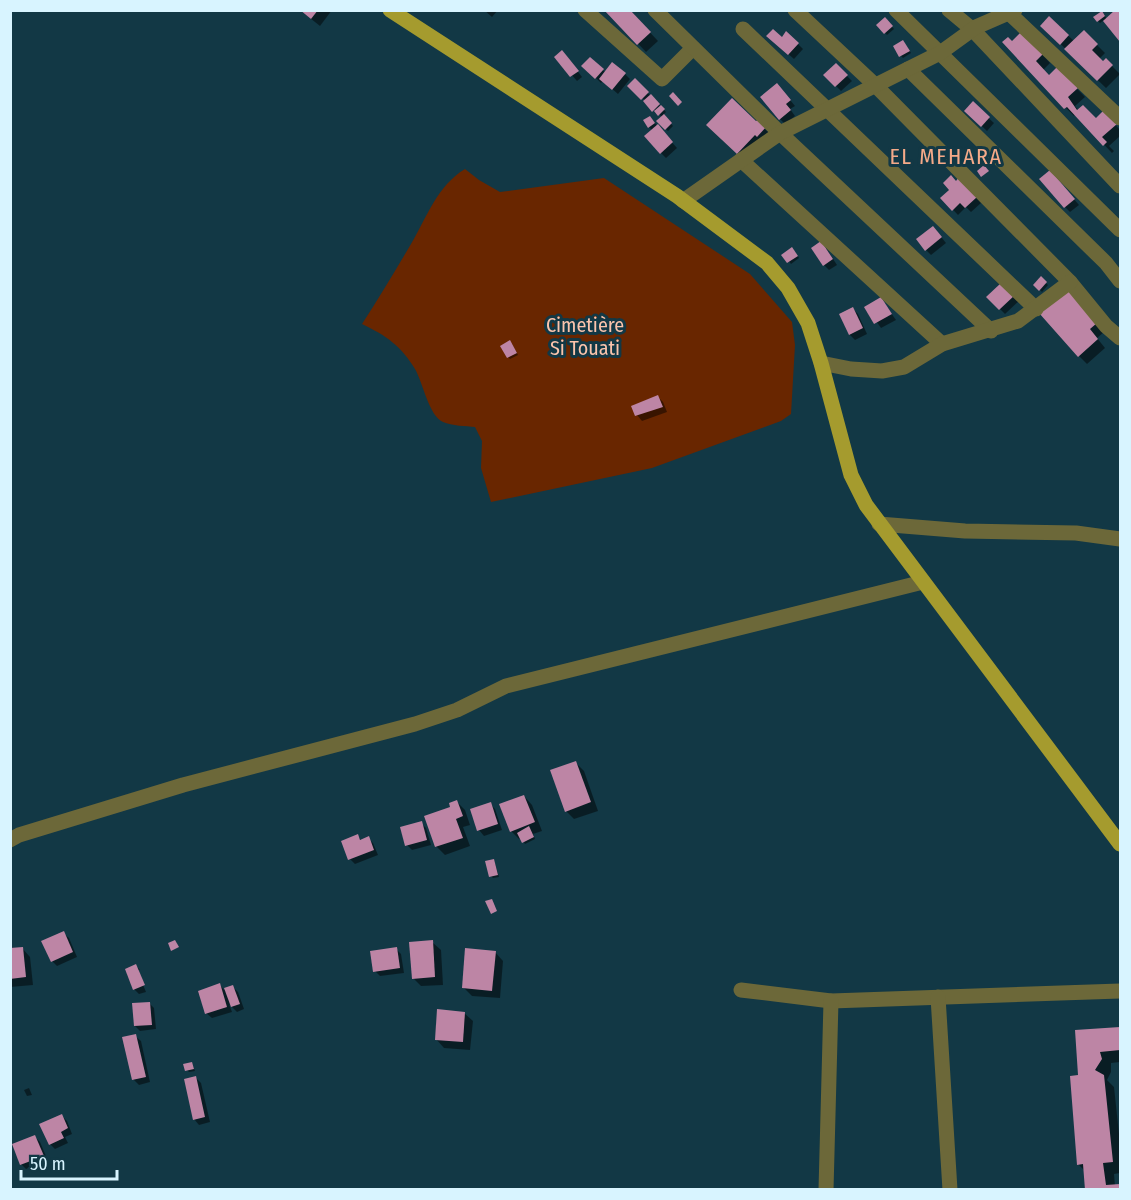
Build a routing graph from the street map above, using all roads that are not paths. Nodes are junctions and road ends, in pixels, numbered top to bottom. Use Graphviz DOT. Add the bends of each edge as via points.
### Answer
graph roads {
  1 [pos="390,10"];
  2 [pos="585,10"];
  3 [pos="655,10"];
  4 [pos="795,10"];
  5 [pos="896,10"];
  6 [pos="950,10"];
  7 [pos="1012,12"];
  8 [pos="743,29"];
  9 [pos="973,30"];
  10 [pos="693,48"];
  11 [pos="940,53"];
  12 [pos="908,69"];
  13 [pos="875,85"];
  14 [pos="827,109"];
  15 [pos="1120,117"];
  16 [pos="780,133"];
  17 [pos="741,160"];
  18 [pos="1120,186"];
  19 [pos="683,201"];
  20 [pos="1120,230"];
  21 [pos="1120,281"];
  22 [pos="1070,282"];
  23 [pos="1036,309"];
  24 [pos="991,331"];
  25 [pos="1120,338"];
  26 [pos="942,344"];
  27 [pos="821,363"];
  28 [pos="879,524"];
  29 [pos="1120,539"];
  30 [pos="923,582"];
  31 [pos="10,840"];
  32 [pos="1120,844"];
  33 [pos="741,990"];
  34 [pos="1120,991"];
  35 [pos="938,997"];
  36 [pos="831,1001"];
  37 [pos="826,1190"];
  38 [pos="950,1190"];
  1 -- 19 [label="main road"];
  2 -- 10 [label="street" via="662,79"];
  3 -- 10 [label="street"];
  4 -- 13 [label="street"];
  5 -- 11 [label="street"];
  6 -- 9 [label="street"];
  7 -- 9 [label="street"];
  7 -- 15 [label="street"];
  8 -- 14 [label="street"];
  9 -- 11 [label="street"];
  9 -- 18 [label="street"];
  10 -- 16 [label="street"];
  11 -- 12 [label="street"];
  11 -- 20 [label="street"];
  12 -- 13 [label="street"];
  12 -- 21 [label="street"];
  13 -- 14 [label="street"];
  13 -- 22 [label="street"];
  14 -- 16 [label="street"];
  14 -- 23 [label="street"];
  16 -- 17 [label="street"];
  16 -- 24 [label="street"];
  17 -- 19 [label="street"];
  17 -- 26 [label="street"];
  19 -- 27 [label="main road" via="767,263 788,288 808,323"];
  22 -- 23 [label="street"];
  22 -- 25 [label="street"];
  23 -- 24 [label="street"];
  24 -- 26 [label="street"];
  26 -- 27 [label="street" via="904,367 882,371"];
  27 -- 28 [label="main road" via="851,475"];
  28 -- 29 [label="street" via="965,531 1076,533"];
  28 -- 30 [label="main road"];
  30 -- 31 [label="street" via="507,686 457,710 414,724 183,785"];
  30 -- 32 [label="main road"];
  33 -- 36 [label="street"];
  34 -- 35 [label="street"];
  35 -- 36 [label="street"];
  35 -- 38 [label="street"];
  36 -- 37 [label="street"];
}
